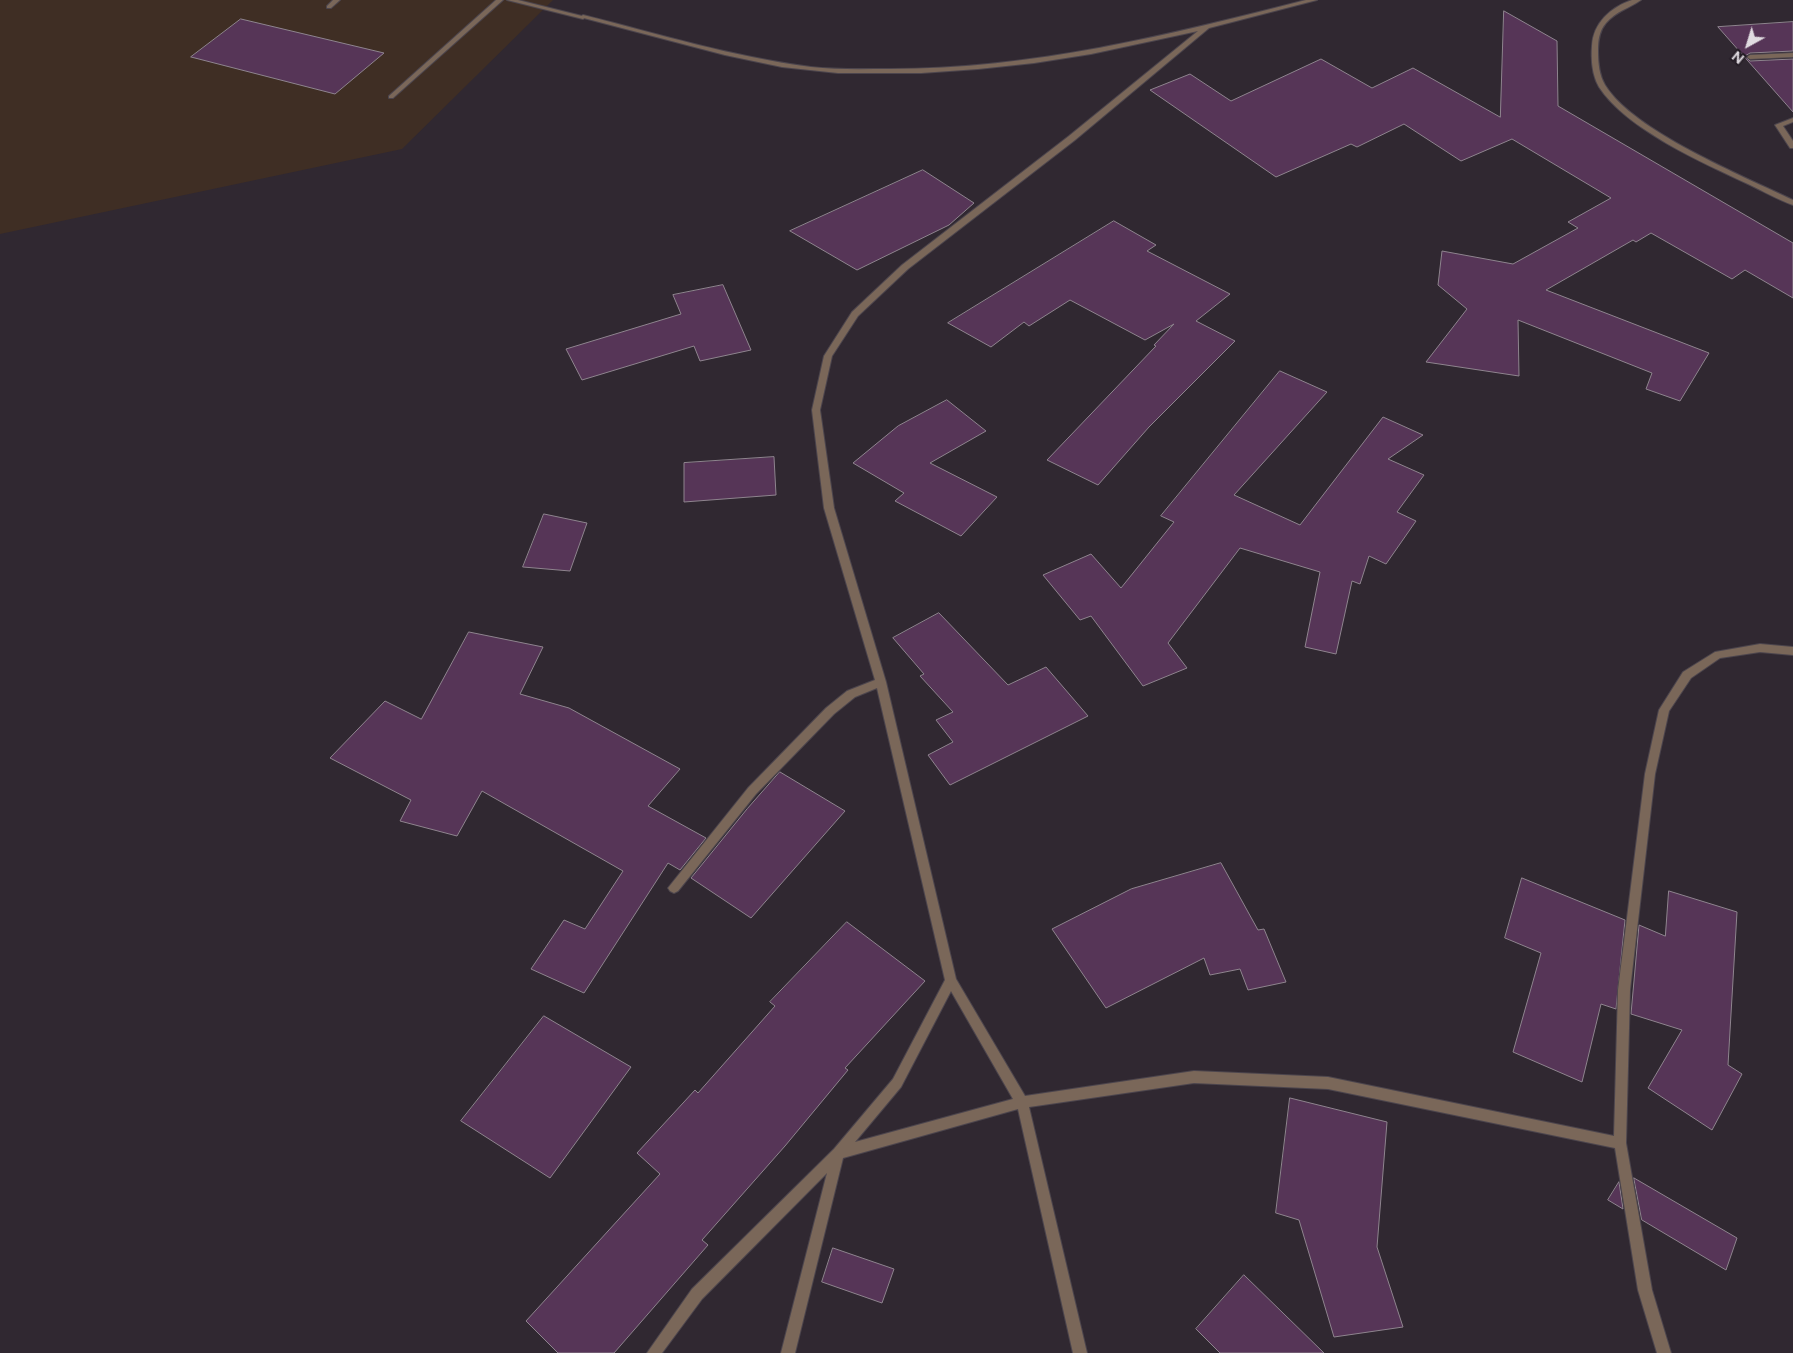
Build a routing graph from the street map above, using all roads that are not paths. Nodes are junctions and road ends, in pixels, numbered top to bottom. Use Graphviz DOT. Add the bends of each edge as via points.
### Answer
graph roads {
  1 [pos="337,0"];
  2 [pos="500,0"];
  3 [pos="510,0"];
  4 [pos="1314,0"];
  5 [pos="1638,0"];
  6 [pos="329,7"];
  7 [pos="1206,28"];
  8 [pos="1793,55"];
  9 [pos="1750,57"];
  10 [pos="391,97"];
  11 [pos="1793,120"];
  12 [pos="1793,146"];
  13 [pos="1793,203"];
  14 [pos="1793,651"];
  15 [pos="881,682"];
  16 [pos="674,888"];
  17 [pos="951,980"];
  18 [pos="1022,1102"];
  19 [pos="1620,1144"];
  20 [pos="838,1153"];
  21 [pos="654,1353"];
  22 [pos="788,1353"];
  23 [pos="1080,1353"];
  24 [pos="1664,1353"];
  1 -- 6 [label="street"];
  2 -- 10 [label="street"];
  3 -- 7 [label="street" via="744,59 813,69 878,72 937,72 1010,65"];
  4 -- 7 [label="street"];
  5 -- 13 [label="street" via="1605,19 1594,39 1595,64 1603,86 1625,111 1655,132"];
  7 -- 15 [label="street" via="1072,138 905,267 856,314 828,356 816,410 829,508"];
  8 -- 9 [label="street"];
  11 -- 12 [label="street" via="1780,125"];
  14 -- 19 [label="street" via="1760,648 1718,655 1687,675 1664,710 1650,774 1624,990"];
  15 -- 16 [label="street" via="851,694 830,711 752,791"];
  15 -- 17 [label="street"];
  17 -- 18 [label="street"];
  17 -- 20 [label="street" via="896,1083"];
  18 -- 19 [label="street" via="1194,1077 1328,1083"];
  18 -- 20 [label="street"];
  18 -- 23 [label="street"];
  19 -- 24 [label="street" via="1645,1290"];
  20 -- 21 [label="street" via="697,1294"];
  20 -- 22 [label="street"];
}
